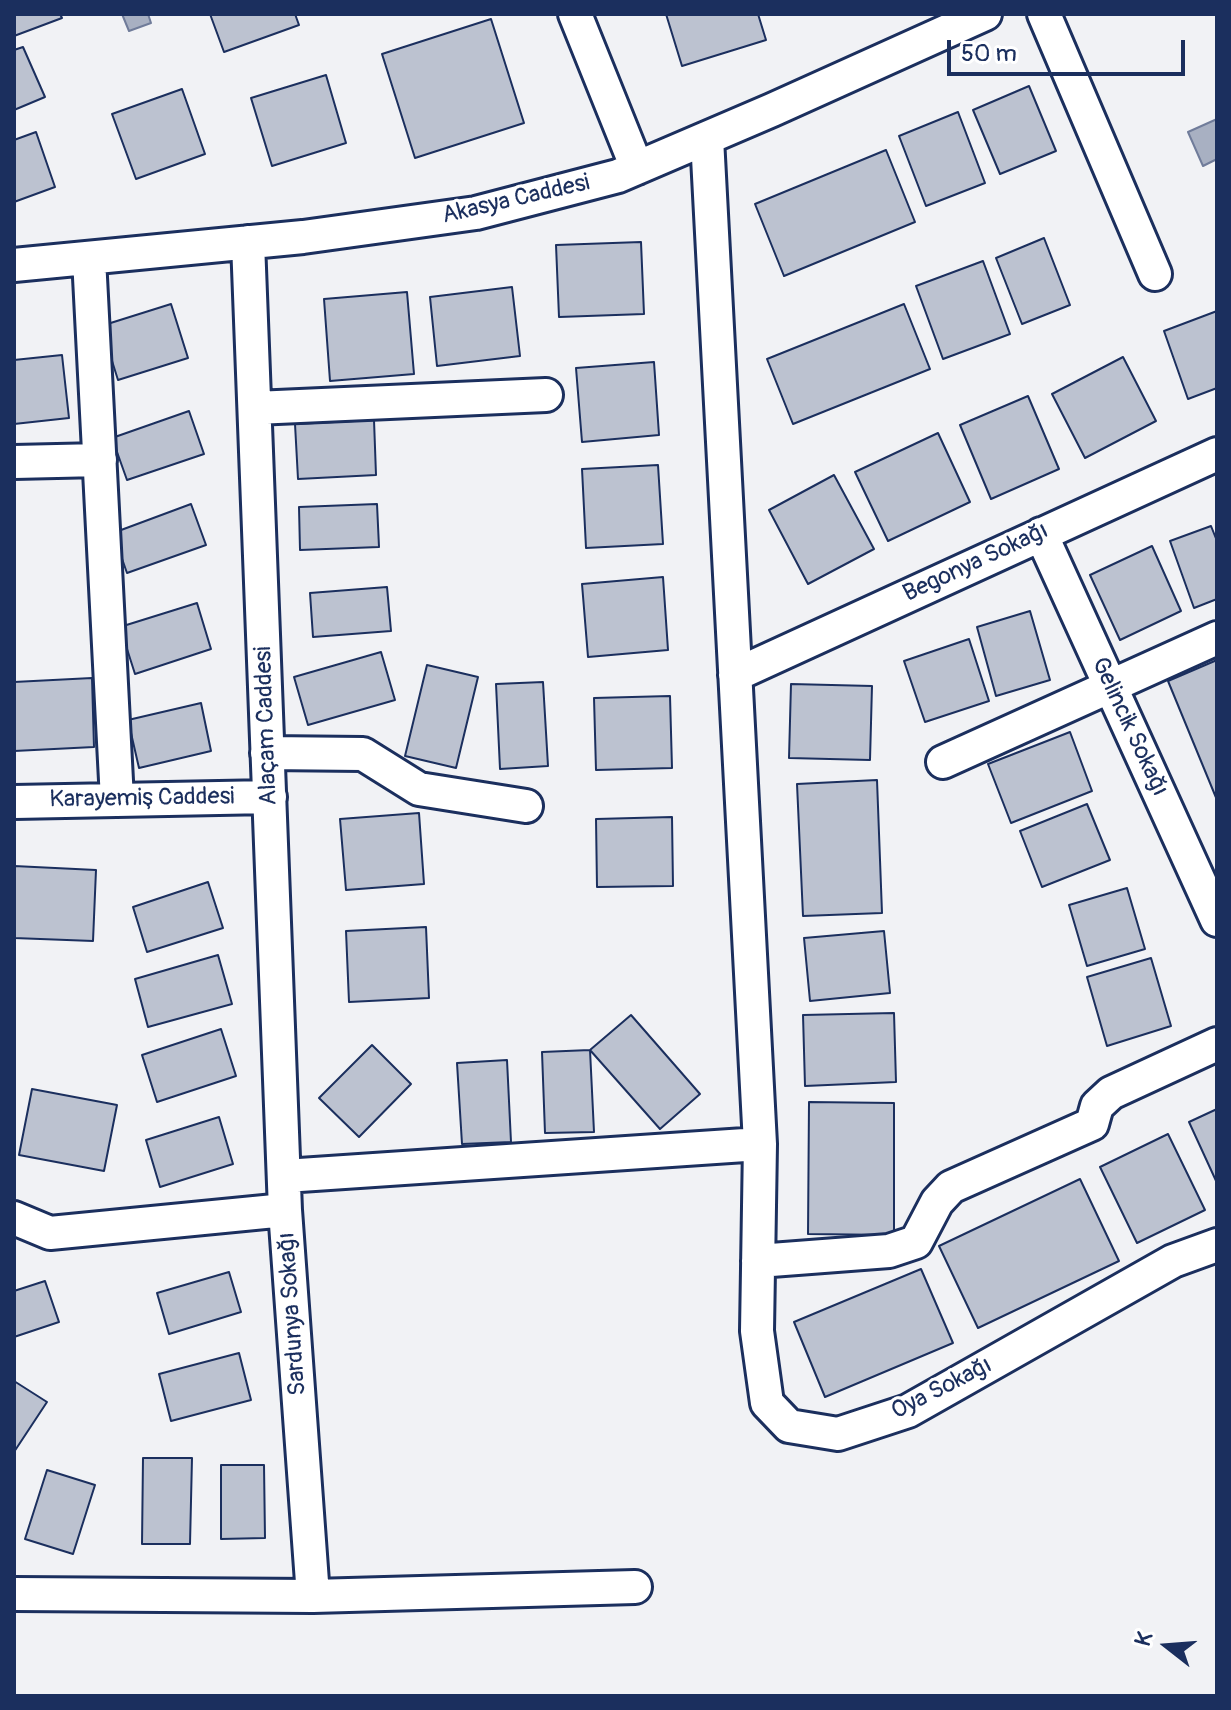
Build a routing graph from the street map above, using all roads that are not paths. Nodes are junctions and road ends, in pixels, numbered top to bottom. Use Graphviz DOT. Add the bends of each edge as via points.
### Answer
graph roads {
  1 [pos="575,14"];
  2 [pos="985,14"];
  3 [pos="1044,14"];
  4 [pos="707,138"];
  5 [pos="637,168"];
  6 [pos="248,242"];
  7 [pos="89,258"];
  8 [pos="14,265"];
  9 [pos="1155,274"];
  10 [pos="546,395"];
  11 [pos="255,408"];
  12 [pos="1217,454"];
  13 [pos="100,460"];
  14 [pos="14,462"];
  15 [pos="1041,534"];
  16 [pos="1217,638"];
  17 [pos="735,675"];
  18 [pos="1110,687"];
  19 [pos="267,753"];
  20 [pos="943,762"];
  21 [pos="270,797"];
  22 [pos="117,800"];
  23 [pos="14,802"];
  24 [pos="526,806"];
  25 [pos="1217,920"];
  26 [pos="1217,1044"];
  27 [pos="760,1144"];
  28 [pos="285,1176"];
  29 [pos="285,1210"];
  30 [pos="14,1218"];
  31 [pos="1217,1245"];
  32 [pos="758,1261"];
  33 [pos="635,1587"];
  34 [pos="14,1594"];
  35 [pos="313,1596"];
  1 -- 5 [label="street"];
  2 -- 4 [label="street, Akasya Caddesi"];
  3 -- 9 [label="street"];
  4 -- 5 [label="street, Akasya Caddesi"];
  4 -- 17 [label="street, Oya Sokağı"];
  5 -- 6 [label="street, Akasya Caddesi" via="476,213"];
  6 -- 7 [label="street, Akasya Caddesi"];
  6 -- 11 [label="street, Alaçam Caddesi"];
  7 -- 8 [label="street, Akasya Caddesi"];
  7 -- 13 [label="street"];
  10 -- 11 [label="street"];
  11 -- 19 [label="street, Alaçam Caddesi"];
  12 -- 15 [label="street, Begonya Sokağı"];
  13 -- 14 [label="street"];
  13 -- 22 [label="street"];
  15 -- 17 [label="street, Begonya Sokağı"];
  15 -- 18 [label="street, Gelincik Sokağı"];
  16 -- 18 [label="street"];
  17 -- 27 [label="street, Oya Sokağı"];
  18 -- 20 [label="street"];
  18 -- 25 [label="street, Gelincik Sokağı"];
  19 -- 21 [label="street, Alaçam Caddesi"];
  19 -- 24 [label="street" via="363,754 419,789"];
  21 -- 22 [label="street, Karayemiş Caddesi"];
  21 -- 28 [label="street, Alaçam Caddesi"];
  22 -- 23 [label="street, Karayemiş Caddesi"];
  26 -- 32 [label="street" via="1111,1093 1097,1106 1092,1124 951,1187 916,1242 889,1251"];
  27 -- 28 [label="street"];
  27 -- 32 [label="street, Oya Sokağı"];
  28 -- 29 [label="street, Alaçam Caddesi"];
  29 -- 30 [label="street, Sardunya Sokağı" via="50,1233"];
  29 -- 35 [label="street, Sardunya Sokağı"];
  31 -- 32 [label="street, Oya Sokağı" via="1173,1261 908,1411 838,1434 789,1426 767,1403 757,1331"];
  33 -- 35 [label="street"];
  34 -- 35 [label="street"];
}
